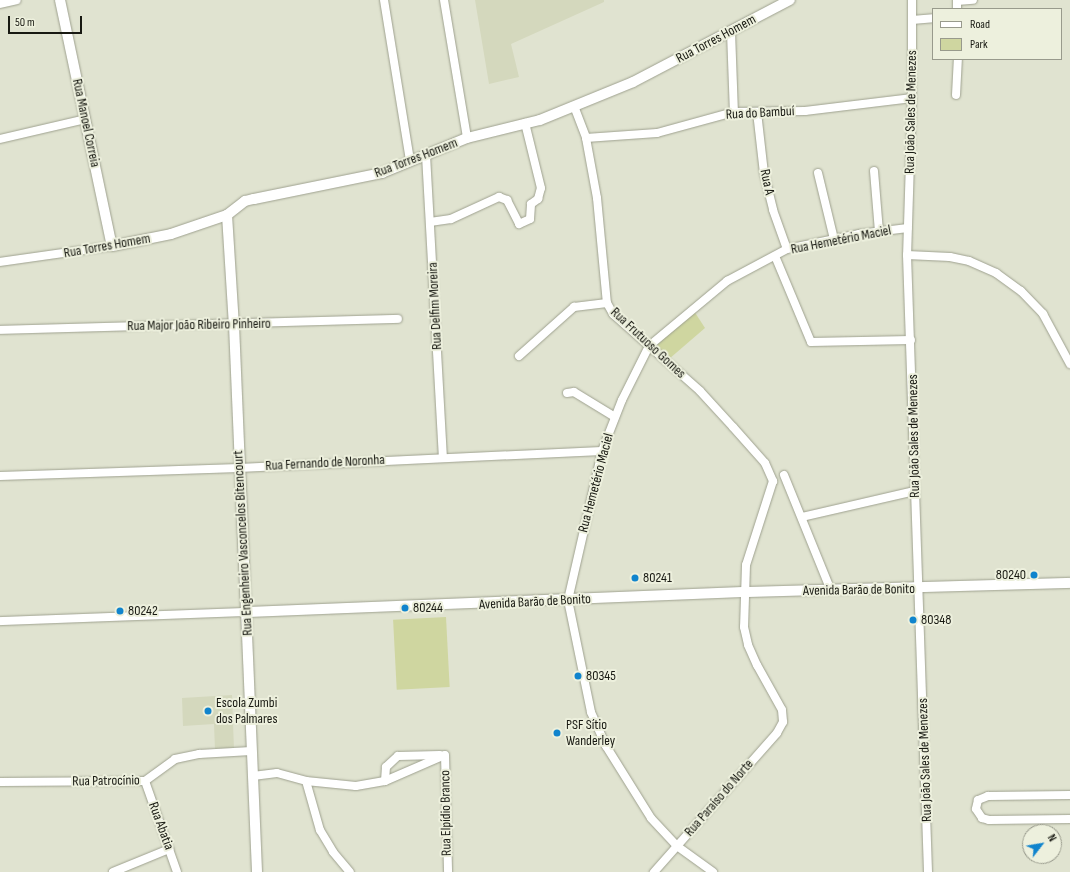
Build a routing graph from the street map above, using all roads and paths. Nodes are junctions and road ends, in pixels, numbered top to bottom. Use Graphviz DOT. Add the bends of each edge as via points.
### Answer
graph roads {
  1 [pos="17,0"];
  2 [pos="60,0"];
  3 [pos="384,0"];
  4 [pos="444,0"];
  5 [pos="790,0"];
  6 [pos="912,0"];
  7 [pos="973,0"];
  8 [pos="0,4"];
  9 [pos="957,5"];
  10 [pos="932,18"];
  11 [pos="912,20"];
  12 [pos="731,32"];
  13 [pos="958,60"];
  14 [pos="956,95"];
  15 [pos="912,98"];
  16 [pos="574,106"];
  17 [pos="734,112"];
  18 [pos="757,112"];
  19 [pos="86,119"];
  20 [pos="525,123"];
  21 [pos="467,138"];
  22 [pos="586,138"];
  23 [pos="0,139"];
  24 [pos="426,156"];
  25 [pos="410,161"];
  26 [pos="874,171"];
  27 [pos="818,173"];
  28 [pos="227,215"];
  29 [pos="430,222"];
  30 [pos="908,228"];
  31 [pos="879,232"];
  32 [pos="834,239"];
  33 [pos="112,246"];
  34 [pos="787,249"];
  35 [pos="907,255"];
  36 [pos="775,256"];
  37 [pos="0,262"];
  38 [pos="607,303"];
  39 [pos="398,319"];
  40 [pos="234,325"];
  41 [pos="0,330"];
  42 [pos="911,340"];
  43 [pos="649,346"];
  44 [pos="519,356"];
  45 [pos="1070,364"];
  46 [pos="567,393"];
  47 [pos="615,417"];
  48 [pos="602,451"];
  49 [pos="443,457"];
  50 [pos="239,468"];
  51 [pos="784,475"];
  52 [pos="0,476"];
  53 [pos="915,491"];
  54 [pos="802,517"];
  55 [pos="1070,583"];
  56 [pos="917,589"];
  57 [pos="831,591"];
  58 [pos="744,592"];
  59 [pos="568,600"];
  60 [pos="247,612"];
  61 [pos="0,621"];
  62 [pos="251,751"];
  63 [pos="443,755"];
  64 [pos="253,776"];
  65 [pos="145,781"];
  66 [pos="306,781"];
  67 [pos="0,782"];
  68 [pos="385,782"];
  69 [pos="1070,795"];
  70 [pos="1070,819"];
  71 [pos="677,846"];
  72 [pos="169,849"];
  73 [pos="113,872"];
  74 [pos="177,872"];
  75 [pos="257,872"];
  76 [pos="350,872"];
  77 [pos="448,872"];
  78 [pos="654,872"];
  79 [pos="713,872"];
  80 [pos="928,872"];
  1 -- 8 [label="street"];
  2 -- 19 [label="street, Rua Manoel Correia"];
  3 -- 25 [label="street"];
  4 -- 21 [label="street"];
  5 -- 12 [label="street, Rua Torres Homem"];
  6 -- 11 [label="street, Rua João Sales de Menezes"];
  7 -- 9 [label="street"];
  10 -- 11 [label="street"];
  11 -- 15 [label="street, Rua João Sales de Menezes"];
  12 -- 16 [label="street, Rua Torres Homem" via="633,82"];
  12 -- 17 [label="street"];
  13 -- 14 [label="street"];
  15 -- 18 [label="street, Rua do Bambuí" via="805,111"];
  15 -- 30 [label="street, Rua João Sales de Menezes"];
  16 -- 20 [label="street, Rua Torres Homem"];
  16 -- 22 [label="street, Rua Frutuoso Gomes"];
  17 -- 18 [label="street, Rua do Bambuí"];
  17 -- 22 [label="street, Rua do Bambuí" via="657,133"];
  18 -- 34 [label="street, Rua A" via="764,173 773,210"];
  19 -- 23 [label="street"];
  19 -- 33 [label="street, Rua Manoel Correia"];
  20 -- 21 [label="street, Rua Torres Homem"];
  20 -- 29 [label="street" via="540,188 538,199 531,204 530,219 519,224 507,200 499,197 451,218"];
  21 -- 24 [label="street, Rua Torres Homem"];
  22 -- 38 [label="street, Rua Frutuoso Gomes" via="598,198"];
  24 -- 25 [label="street, Rua Torres Homem"];
  24 -- 29 [label="street, Rua Delfim Moreira"];
  25 -- 28 [label="street, Rua Torres Homem" via="382,173 245,201"];
  26 -- 31 [label="street"];
  27 -- 32 [label="street"];
  28 -- 33 [label="street, Rua Torres Homem" via="171,234"];
  28 -- 40 [label="street, Rua Engenheiro Vasconcelos Bitencourt"];
  29 -- 49 [label="street, Rua Delfim Moreira"];
  30 -- 31 [label="street, Rua Hemetério Maciel"];
  30 -- 35 [label="street, Rua João Sales de Menezes"];
  31 -- 32 [label="street, Rua Hemetério Maciel"];
  32 -- 34 [label="street, Rua Hemetério Maciel"];
  33 -- 37 [label="street, Rua Torres Homem"];
  34 -- 36 [label="street, Rua Hemetério Maciel"];
  35 -- 42 [label="street, Rua João Sales de Menezes"];
  35 -- 45 [label="street" via="950,257 969,261 996,273 1021,291 1043,314"];
  36 -- 42 [label="street" via="811,342"];
  36 -- 43 [label="street, Rua Hemetério Maciel" via="727,281"];
  38 -- 43 [label="street, Rua Frutuoso Gomes" via="613,314"];
  38 -- 44 [label="street" via="574,307"];
  39 -- 40 [label="street, Rua Major João Ribeiro Pinheiro"];
  40 -- 41 [label="street, Rua Major João Ribeiro Pinheiro"];
  40 -- 50 [label="street, Rua Engenheiro Vasconcelos Bitencourt"];
  42 -- 53 [label="street, Rua João Sales de Menezes"];
  43 -- 47 [label="street, Rua Hemetério Maciel"];
  43 -- 58 [label="street, Rua Frutuoso Gomes" via="700,391 733,427 765,463 772,481 746,565"];
  46 -- 47 [label="street" via="574,392"];
  47 -- 48 [label="street, Rua Hemetério Maciel"];
  48 -- 49 [label="street, Rua Fernando de Noronha"];
  48 -- 59 [label="street, Rua Hemetério Maciel" via="578,547"];
  49 -- 50 [label="street, Rua Fernando de Noronha"];
  50 -- 52 [label="street, Rua Fernando de Noronha"];
  50 -- 60 [label="street, Rua Engenheiro Vasconcelos Bitencourt"];
  51 -- 54 [label="street"];
  53 -- 54 [label="street"];
  53 -- 56 [label="street, Rua João Sales de Menezes"];
  54 -- 57 [label="street"];
  55 -- 56 [label="street, Avenida Barão de Bonito"];
  56 -- 57 [label="street, Avenida Barão de Bonito"];
  56 -- 80 [label="street, Rua João Sales de Menezes" via="926,762"];
  57 -- 58 [label="street, Avenida Barão de Bonito"];
  58 -- 59 [label="street, Avenida Barão de Bonito"];
  58 -- 71 [label="street, Rua Paraíso do Norte" via="744,627 748,645 780,704 783,722"];
  59 -- 60 [label="street, Avenida Barão de Bonito"];
  59 -- 71 [label="street, Rua Hemetério Maciel" via="591,712 606,746 651,818"];
  60 -- 61 [label="street, Avenida Barão de Bonito"];
  60 -- 62 [label="street, Rua Engenheiro Vasconcelos Bitencourt"];
  62 -- 64 [label="street, Rua Engenheiro Vasconcelos Bitencourt"];
  62 -- 65 [label="street, Rua Patrocínio" via="199,754 175,759"];
  63 -- 68 [label="street"];
  63 -- 68 [label="street" via="398,756 386,767"];
  63 -- 77 [label="street, Rua Elpídio Branco"];
  64 -- 66 [label="street" via="277,773"];
  64 -- 75 [label="street, Rua Engenheiro Vasconcelos Bitencourt"];
  65 -- 67 [label="street, Rua Patrocínio"];
  65 -- 72 [label="street, Rua Abatia"];
  66 -- 68 [label="street" via="356,786"];
  66 -- 76 [label="street" via="320,830 333,852"];
  69 -- 70 [label="street" via="988,796 978,800 976,809 982,818 989,820"];
  71 -- 78 [label="street, Rua Paraíso do Norte"];
  71 -- 79 [label="street, Rua Hemetério Maciel"];
  72 -- 73 [label="street"];
  72 -- 74 [label="street, Rua Abatia"];
}
